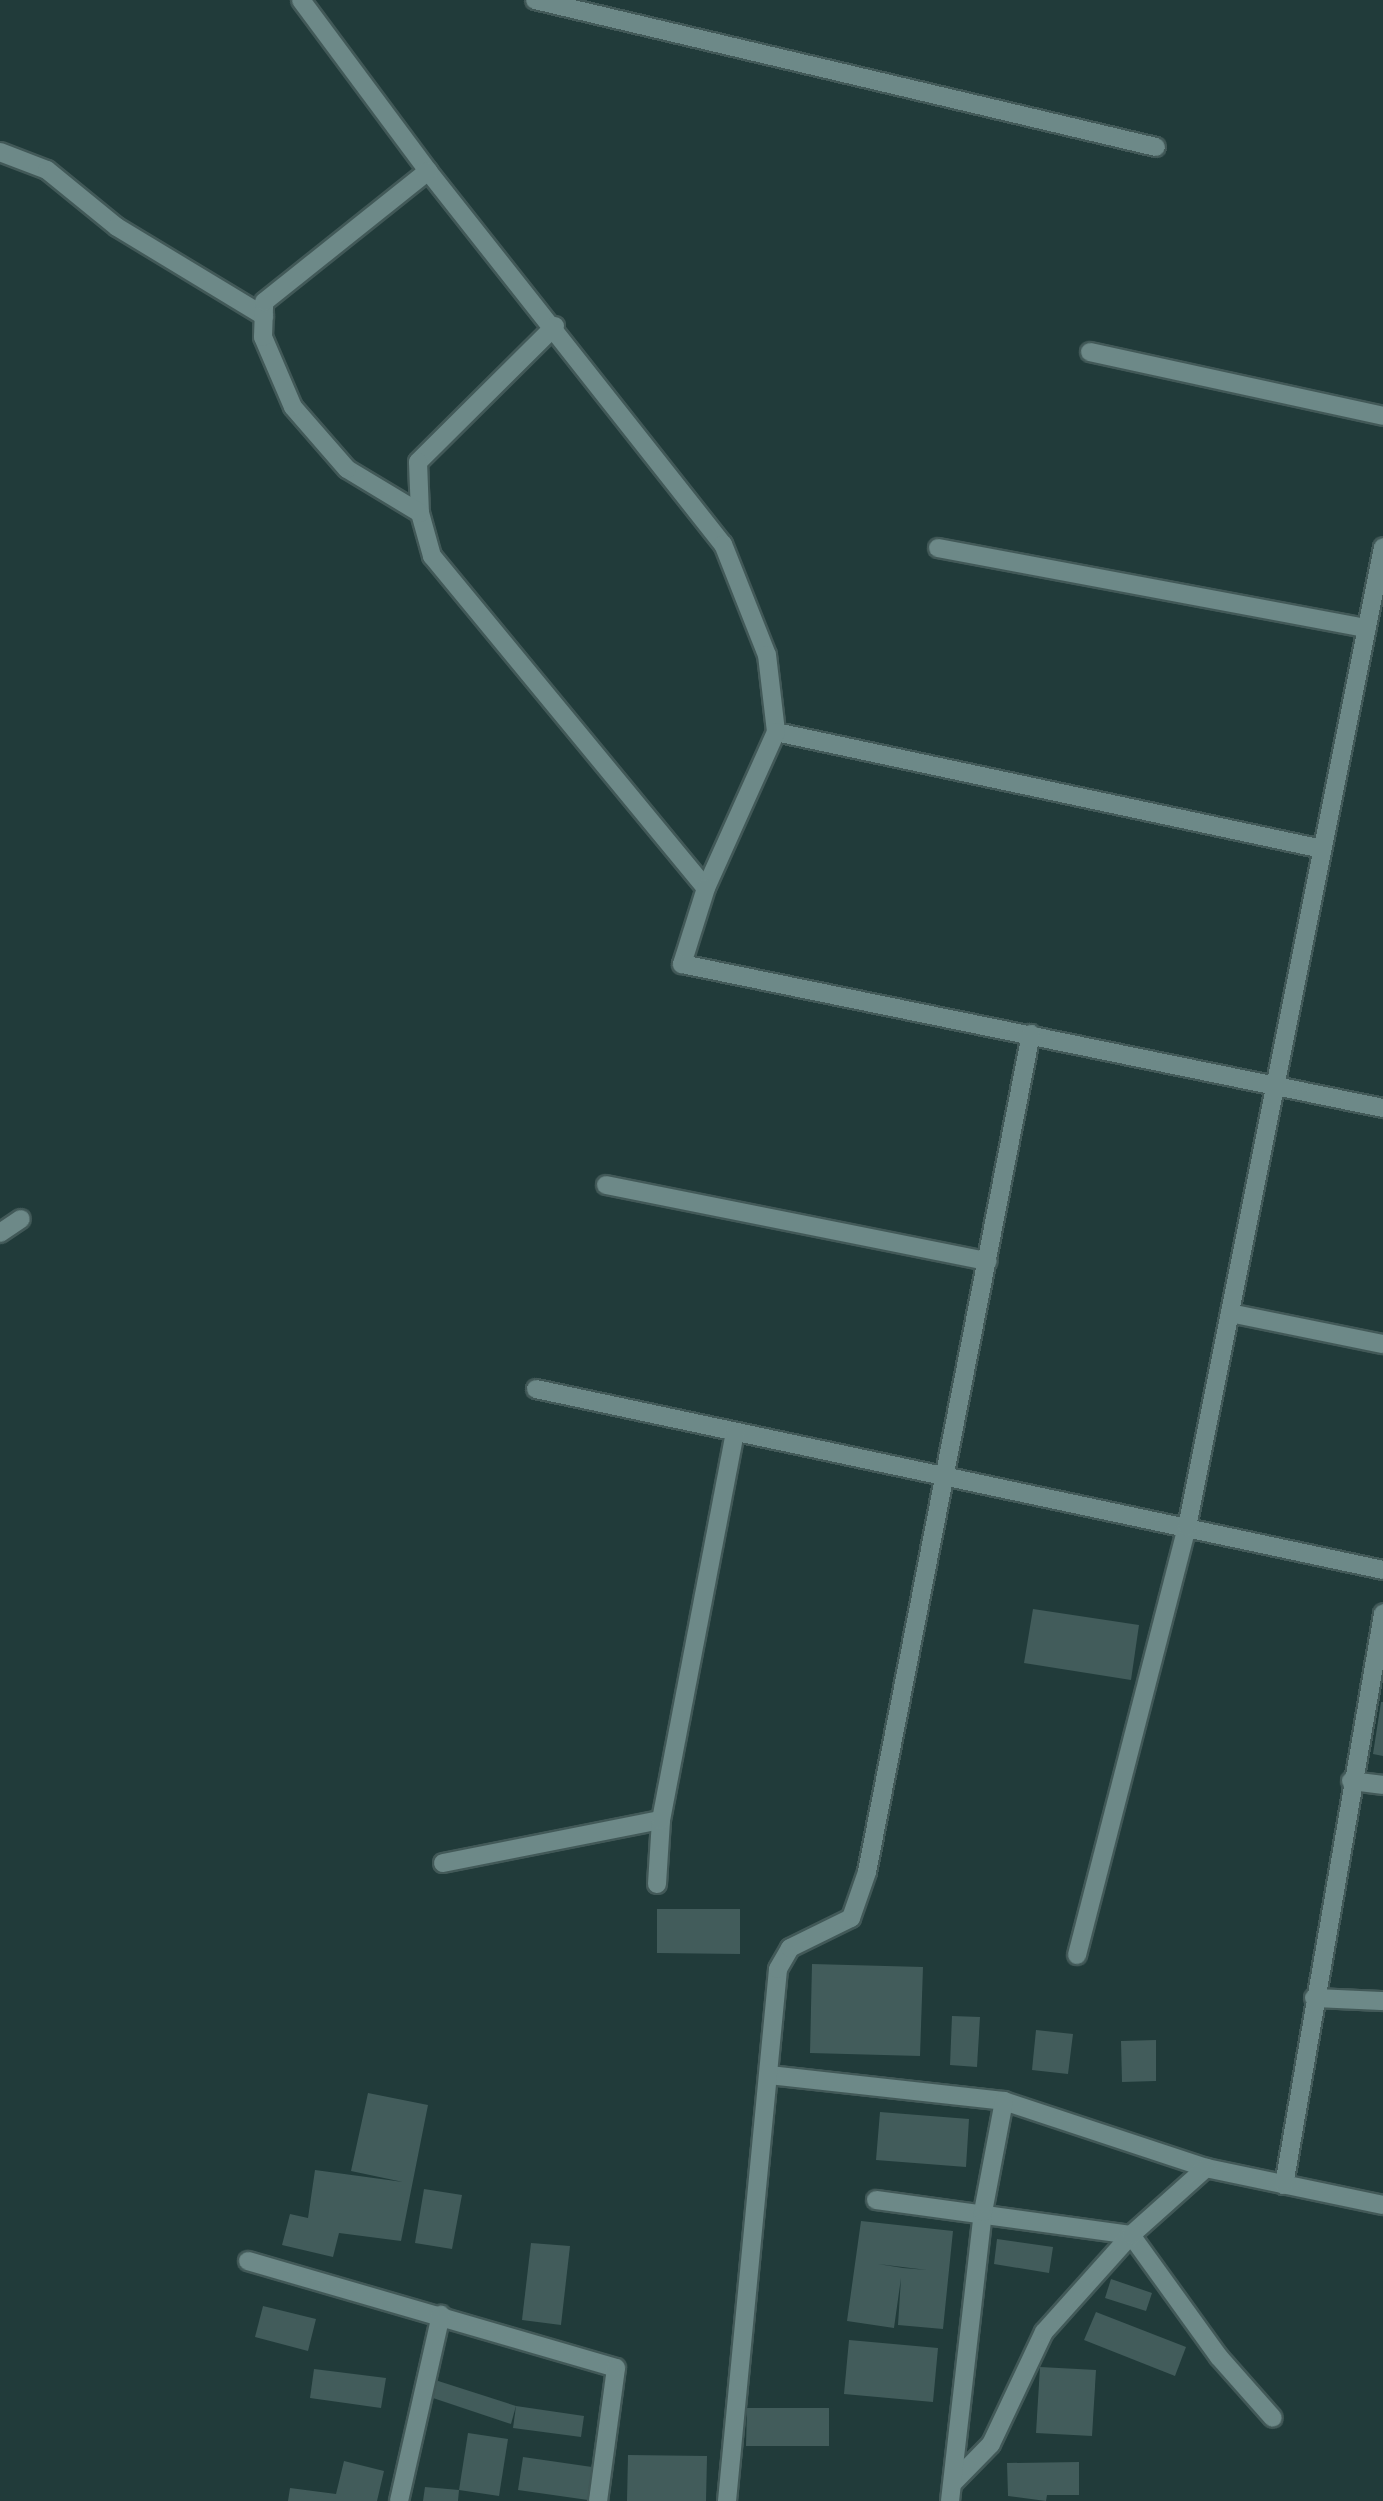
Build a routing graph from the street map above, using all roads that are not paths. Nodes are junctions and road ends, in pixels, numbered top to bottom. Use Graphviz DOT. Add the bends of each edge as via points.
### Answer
graph roads {
  1 [pos="302,0"];
  2 [pos="535,0"];
  3 [pos="1156,147"];
  4 [pos="0,152"];
  5 [pos="428,171"];
  6 [pos="264,316"];
  7 [pos="555,326"];
  8 [pos="1090,352"];
  9 [pos="1383,416"];
  10 [pos="420,513"];
  11 [pos="1383,547"];
  12 [pos="938,548"];
  13 [pos="1367,628"];
  14 [pos="776,732"];
  15 [pos="1322,849"];
  16 [pos="706,888"];
  17 [pos="1031,1034"];
  18 [pos="1276,1083"];
  19 [pos="1383,1108"];
  20 [pos="606,1185"];
  21 [pos="21,1219"];
  22 [pos="0,1233"];
  23 [pos="987,1261"];
  24 [pos="1230,1313"];
  25 [pos="1383,1344"];
  26 [pos="536,1390"];
  27 [pos="735,1433"];
  28 [pos="944,1479"];
  29 [pos="1186,1527"];
  30 [pos="1383,1570"];
  31 [pos="1383,1614"];
  32 [pos="1351,1781"];
  33 [pos="1383,1785"];
  34 [pos="661,1820"];
  35 [pos="443,1863"];
  36 [pos="657,1884"];
  37 [pos="1077,1955"];
  38 [pos="1314,1998"];
  39 [pos="1383,2001"];
  40 [pos="769,2075"];
  41 [pos="1004,2101"];
  42 [pos="1206,2168"];
  43 [pos="1284,2185"];
  44 [pos="876,2200"];
  45 [pos="1383,2205"];
  46 [pos="983,2212"];
  47 [pos="1131,2235"];
  48 [pos="248,2261"];
  49 [pos="441,2315"];
  50 [pos="1273,2418"];
  51 [pos="953,2483"];
  52 [pos="399,2501"];
  53 [pos="598,2501"];
  54 [pos="727,2501"];
  55 [pos="950,2501"];
  1 -- 5 [label="street"];
  2 -- 3 [label="street"];
  4 -- 6 [label="street" via="47,170 117,227"];
  5 -- 6 [label="street" via="264,302"];
  5 -- 7 [label="street"];
  6 -- 10 [label="street" via="263,337 293,407 347,470"];
  7 -- 10 [label="street" via="418,463"];
  7 -- 14 [label="street" via="723,544 767,655"];
  8 -- 9 [label="street"];
  10 -- 16 [label="street" via="432,556"];
  11 -- 13 [label="street"];
  12 -- 13 [label="street"];
  13 -- 15 [label="street"];
  14 -- 15 [label="street"];
  14 -- 16 [label="street"];
  15 -- 18 [label="street"];
  16 -- 17 [label="street" via="682,964"];
  17 -- 18 [label="street"];
  17 -- 23 [label="street"];
  18 -- 19 [label="street"];
  18 -- 24 [label="street"];
  20 -- 23 [label="street"];
  21 -- 22 [label="street"];
  23 -- 28 [label="street"];
  24 -- 25 [label="street"];
  24 -- 29 [label="street"];
  26 -- 27 [label="street"];
  27 -- 28 [label="street"];
  27 -- 34 [label="street"];
  28 -- 29 [label="street"];
  28 -- 40 [label="street" via="867,1872 845,1924 782,1955"];
  29 -- 30 [label="street"];
  29 -- 37 [label="street"];
  31 -- 32 [label="street"];
  32 -- 33 [label="street"];
  32 -- 38 [label="street"];
  34 -- 35 [label="street"];
  34 -- 36 [label="street"];
  38 -- 39 [label="street"];
  38 -- 43 [label="street"];
  40 -- 41 [label="street"];
  40 -- 54 [label="street"];
  41 -- 42 [label="street"];
  41 -- 46 [label="street"];
  42 -- 43 [label="street"];
  42 -- 47 [label="street"];
  43 -- 45 [label="street"];
  44 -- 46 [label="street"];
  46 -- 47 [label="street"];
  46 -- 51 [label="street"];
  47 -- 50 [label="street" via="1219,2357"];
  47 -- 51 [label="street" via="1044,2332 991,2444"];
  48 -- 49 [label="street"];
  49 -- 52 [label="street"];
  49 -- 53 [label="street" via="616,2368"];
  51 -- 55 [label="street"];
}
